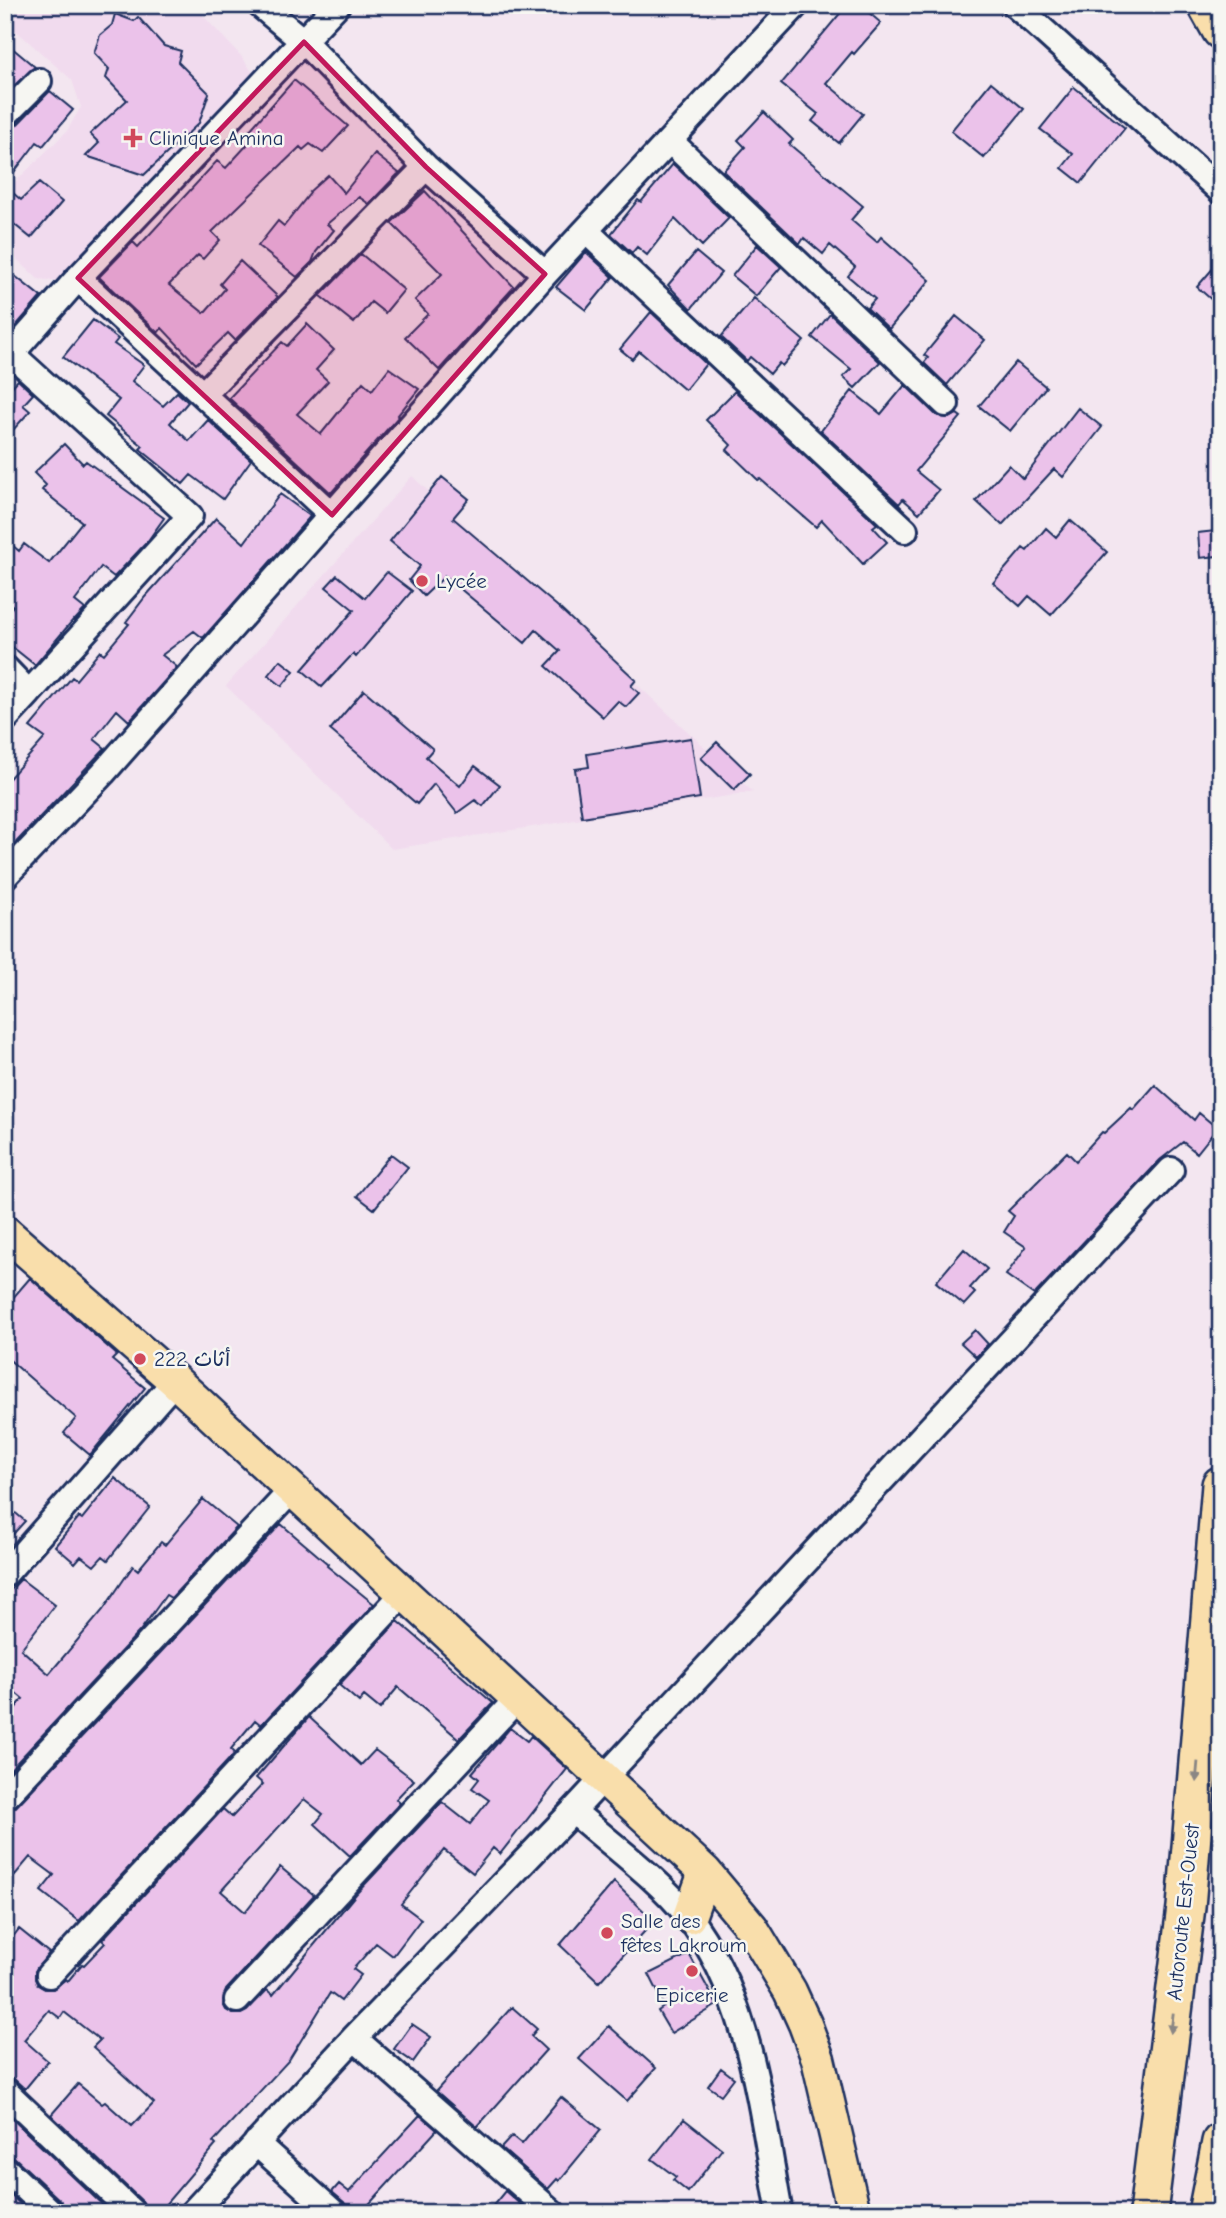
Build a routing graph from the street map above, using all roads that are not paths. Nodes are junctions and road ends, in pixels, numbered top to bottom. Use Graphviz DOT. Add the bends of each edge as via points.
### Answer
graph roads {
  1 [pos="260,5"];
  2 [pos="337,5"];
  3 [pos="796,5"];
  4 [pos="1015,5"];
  5 [pos="1207,5"];
  6 [pos="1221,30"];
  7 [pos="304,43"];
  8 [pos="39,81"];
  9 [pos="5,115"];
  10 [pos="670,141"];
  11 [pos="426,167"];
  12 [pos="1221,191"];
  13 [pos="586,231"];
  14 [pos="545,274"];
  15 [pos="78,278"];
  16 [pos="7,355"];
  17 [pos="203,394"];
  18 [pos="946,404"];
  19 [pos="332,515"];
  20 [pos="905,530"];
  21 [pos="5,668"];
  22 [pos="29,693"];
  23 [pos="5,719"];
  24 [pos="5,876"];
  25 [pos="1171,1170"];
  26 [pos="5,1232"];
  27 [pos="175,1381"];
  28 [pos="1221,1485"];
  29 [pos="292,1490"];
  30 [pos="5,1574"];
  31 [pos="403,1594"];
  32 [pos="517,1699"];
  33 [pos="602,1777"];
  34 [pos="5,1797"];
  35 [pos="573,1811"];
  36 [pos="705,1872"];
  37 [pos="689,1917"];
  38 [pos="49,1975"];
  39 [pos="237,2000"];
  40 [pos="354,2038"];
  41 [pos="5,2091"];
  42 [pos="1221,2142"];
  43 [pos="256,2143"];
  44 [pos="5,2169"];
  45 [pos="52,2213"];
  46 [pos="133,2213"];
  47 [pos="192,2213"];
  48 [pos="334,2213"];
  49 [pos="553,2213"];
  50 [pos="780,2213"];
  51 [pos="853,2213"];
  52 [pos="1147,2213"];
  53 [pos="1207,2213"];
  1 -- 7 [label="street"];
  2 -- 7 [label="street"];
  3 -- 10 [label="street"];
  4 -- 12 [label="street"];
  5 -- 6 [label="highway"];
  7 -- 11 [label="street"];
  7 -- 15 [label="street"];
  8 -- 9 [label="street"];
  10 -- 13 [label="street"];
  10 -- 18 [label="street"];
  11 -- 14 [label="street"];
  11 -- 17 [label="street"];
  13 -- 14 [label="street"];
  13 -- 20 [label="street"];
  14 -- 19 [label="street"];
  15 -- 16 [label="street"];
  15 -- 17 [label="street"];
  16 -- 22 [label="street" via="190,516"];
  17 -- 19 [label="street"];
  19 -- 24 [label="street"];
  21 -- 22 [label="street"];
  22 -- 23 [label="street"];
  25 -- 33 [label="street"];
  26 -- 27 [label="main road"];
  27 -- 29 [label="main road"];
  27 -- 30 [label="street"];
  28 -- 52 [label="highway, Autoroute Est-Ouest, one-way" via="1186,1907"];
  29 -- 31 [label="main road"];
  29 -- 34 [label="street"];
  31 -- 32 [label="main road"];
  31 -- 38 [label="street"];
  32 -- 33 [label="main road"];
  32 -- 39 [label="street"];
  33 -- 35 [label="street"];
  33 -- 36 [label="main road"];
  35 -- 37 [label="street"];
  35 -- 40 [label="street"];
  36 -- 37 [label="main road"];
  36 -- 51 [label="main road" via="772,1959 805,2024 818,2059"];
  37 -- 50 [label="street" via="723,1977 743,2028"];
  40 -- 43 [label="street"];
  40 -- 49 [label="street"];
  41 -- 46 [label="street"];
  42 -- 53 [label="highway"];
  43 -- 47 [label="street"];
  43 -- 48 [label="street"];
  44 -- 45 [label="street"];
}
